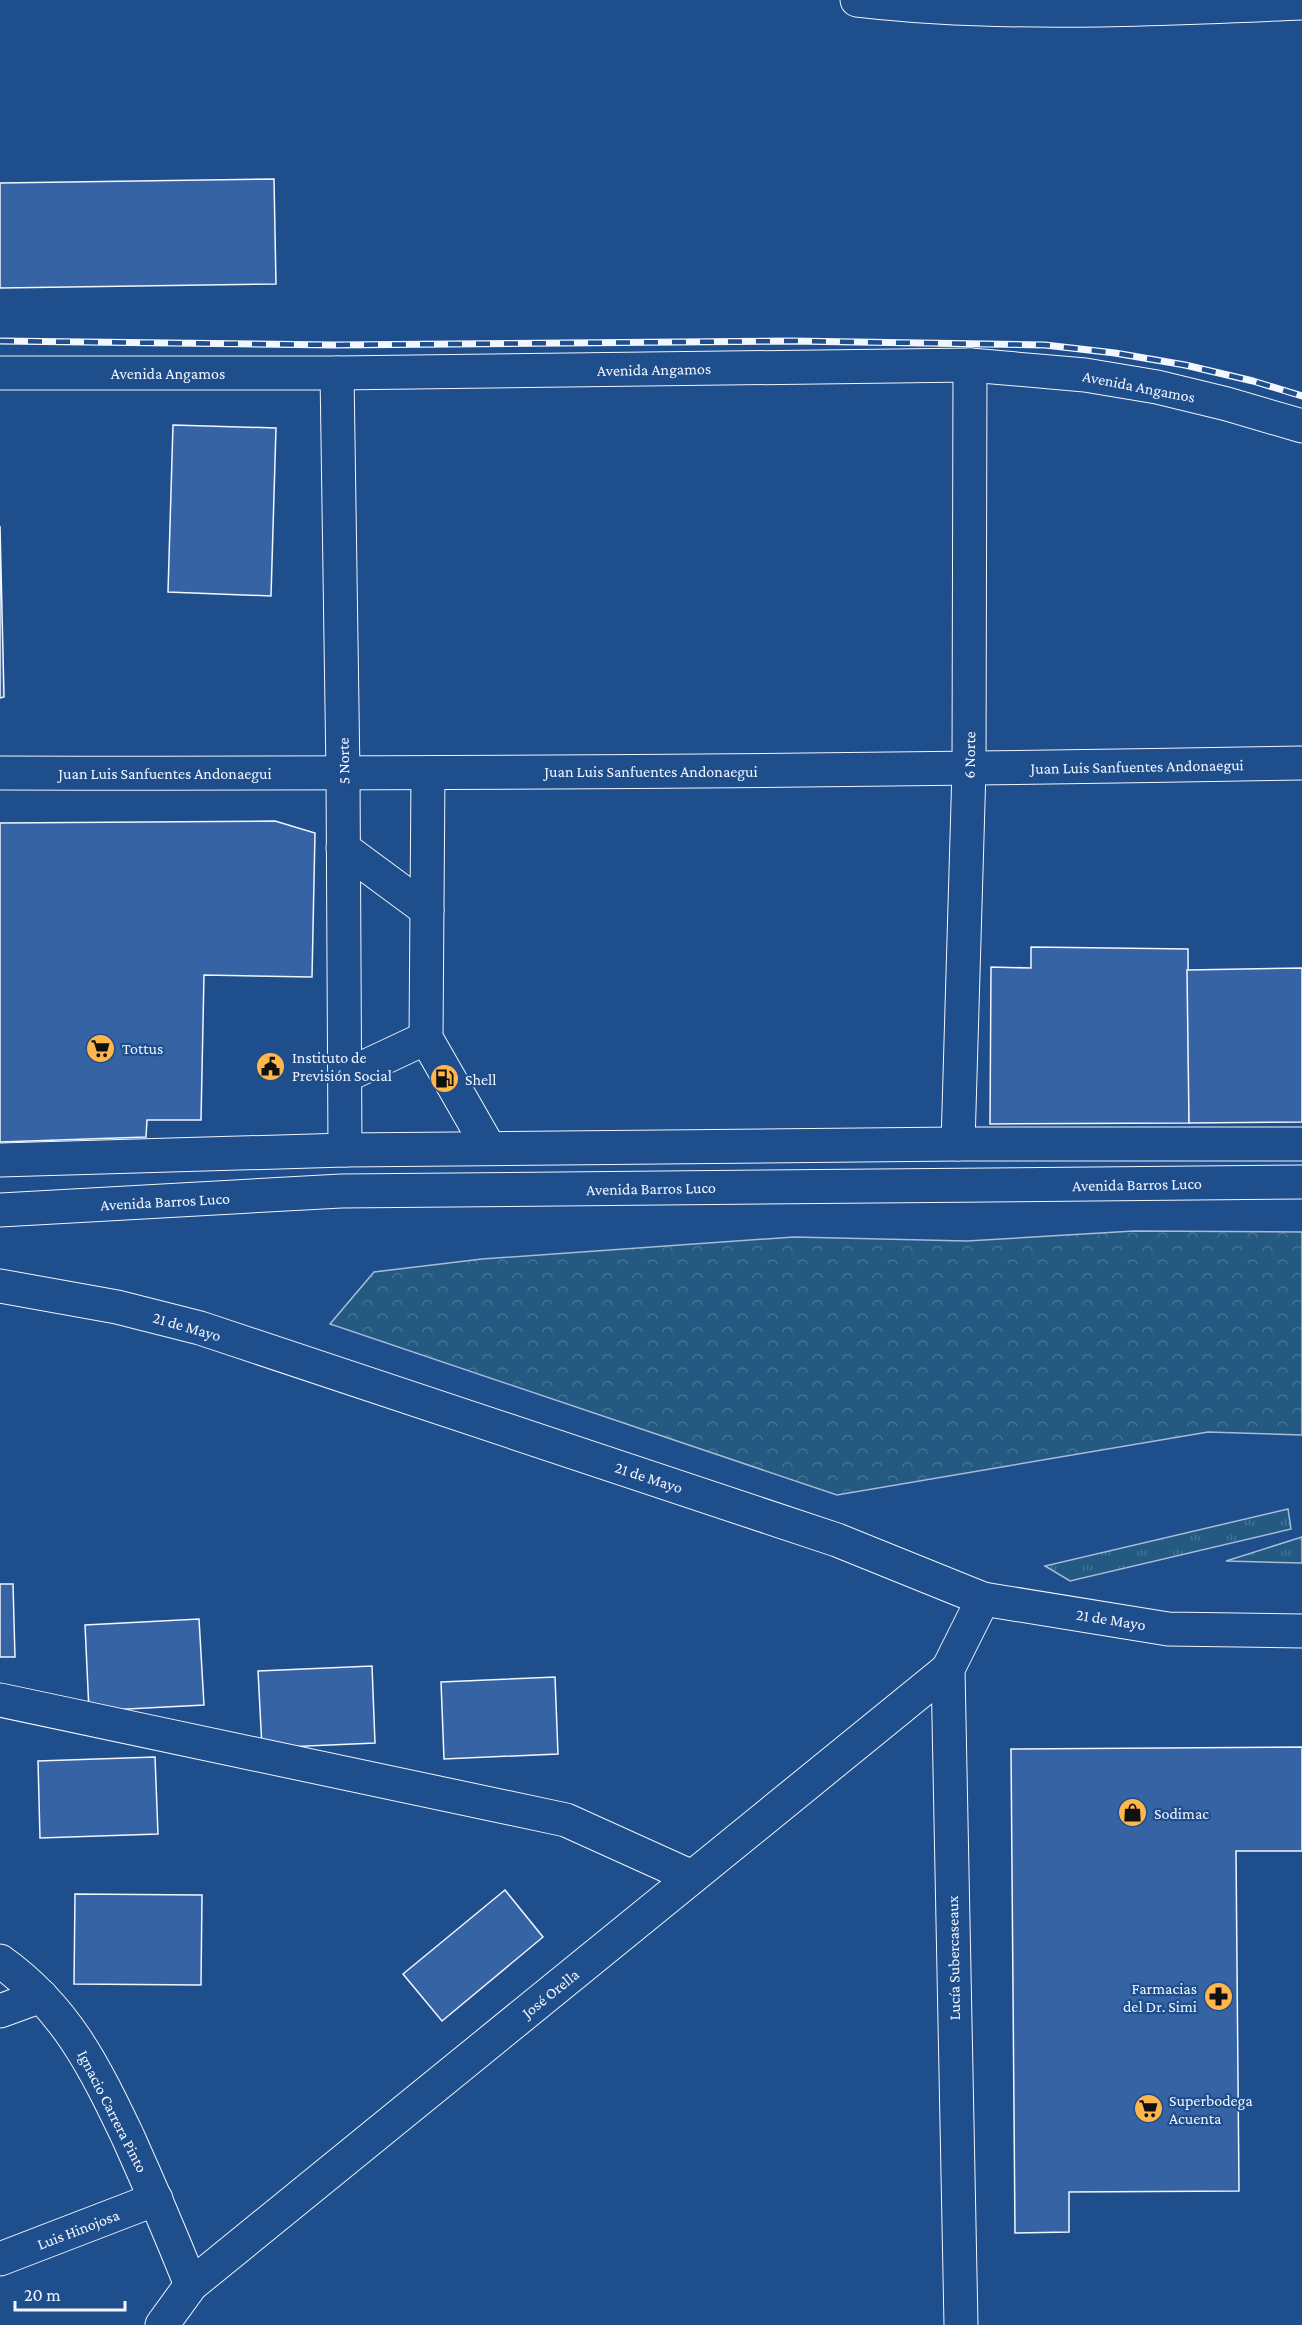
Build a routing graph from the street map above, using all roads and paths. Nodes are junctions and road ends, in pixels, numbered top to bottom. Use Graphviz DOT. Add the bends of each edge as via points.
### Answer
graph roads {
  1 [pos="857,0"];
  2 [pos="1302,3"];
  3 [pos="970,365"];
  4 [pos="0,373"];
  5 [pos="337,373"];
  6 [pos="1302,426"];
  7 [pos="1302,763"];
  8 [pos="969,769"];
  9 [pos="0,772"];
  10 [pos="428,773"];
  11 [pos="343,774"];
  12 [pos="344,848"];
  13 [pos="427,910"];
  14 [pos="426,1038"];
  15 [pos="345,1076"];
  16 [pos="1302,1143"];
  17 [pos="958,1144"];
  18 [pos="489,1148"];
  19 [pos="345,1150"];
  20 [pos="0,1160"];
  21 [pos="1302,1182"];
  22 [pos="0,1210"];
  23 [pos="0,1286"];
  24 [pos="983,1599"];
  25 [pos="1302,1631"];
  26 [pos="948,1669"];
  27 [pos="0,1700"];
  28 [pos="692,1877"];
  29 [pos="0,1961"];
  30 [pos="41,1996"];
  31 [pos="0,2011"];
  32 [pos="156,2199"];
  33 [pos="0,2259"];
  34 [pos="191,2285"];
  35 [pos="162,2325"];
  36 [pos="961,2325"];
  1 -- 2 [label="street" via="956,9 1086,12"];
  3 -- 5 [label="street, Avenida Angamos"];
  3 -- 6 [label="street, Avenida Angamos" via="1085,375 1157,387"];
  3 -- 8 [label="street, 6 Norte"];
  4 -- 5 [label="street, Avenida Angamos"];
  5 -- 11 [label="street, 5 Norte"];
  7 -- 8 [label="street, Juan Luis Sanfuentes Andonaegui"];
  8 -- 10 [label="street, Juan Luis Sanfuentes Andonaegui"];
  8 -- 17 [label="street, 6 Norte"];
  9 -- 11 [label="street, Juan Luis Sanfuentes Andonaegui"];
  10 -- 11 [label="street, Juan Luis Sanfuentes Andonaegui"];
  10 -- 13 [label="street"];
  11 -- 12 [label="street, 5 Norte"];
  12 -- 13 [label="street"];
  12 -- 15 [label="street, 5 Norte"];
  13 -- 14 [label="street"];
  14 -- 15 [label="street"];
  14 -- 18 [label="street"];
  15 -- 19 [label="street, 5 Norte"];
  16 -- 17 [label="street"];
  17 -- 18 [label="street"];
  18 -- 19 [label="street"];
  19 -- 20 [label="street"];
  21 -- 22 [label="street, Avenida Barros Luco" via="341,1191"];
  23 -- 24 [label="street, 21 de Mayo" via="117,1307 200,1328 837,1540"];
  24 -- 25 [label="street, 21 de Mayo" via="1168,1629"];
  24 -- 26 [label="street, Lucía Subercaseaux"];
  26 -- 28 [label="street, José Orella"];
  26 -- 36 [label="street, Lucía Subercaseaux"];
  27 -- 28 [label="street" via="566,1820"];
  28 -- 34 [label="street, José Orella"];
  29 -- 30 [label="street, Ignacio Carrera Pinto"];
  30 -- 31 [label="street"];
  30 -- 32 [label="street, Ignacio Carrera Pinto" via="88,2055"];
  32 -- 33 [label="street, Luis Hinojosa"];
  32 -- 34 [label="street, Ignacio Carrera Pinto"];
  34 -- 35 [label="street, José Orella"];
}
